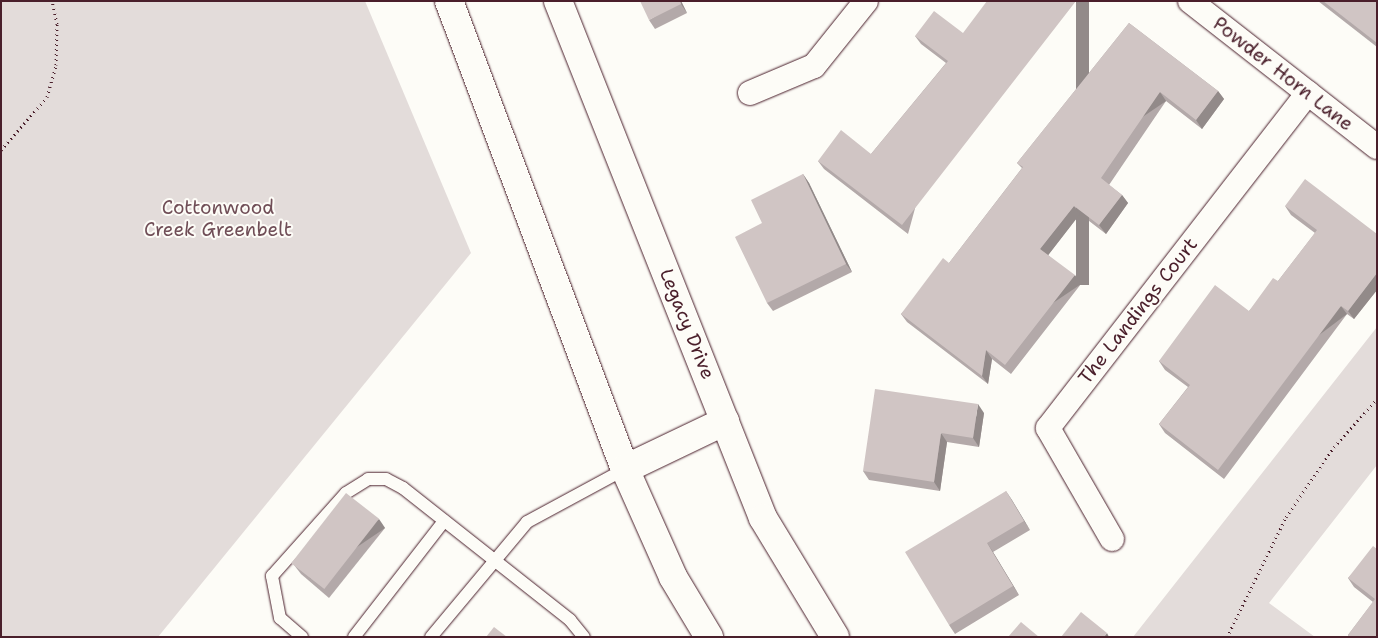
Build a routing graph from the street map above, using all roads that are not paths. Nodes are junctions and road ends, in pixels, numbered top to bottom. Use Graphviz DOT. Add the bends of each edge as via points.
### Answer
graph roads {
  1 [pos="449,1"];
  2 [pos="558,1"];
  3 [pos="866,1"];
  4 [pos="1190,1"];
  5 [pos="750,93"];
  6 [pos="1308,93"];
  7 [pos="1377,147"];
  8 [pos="725,421"];
  9 [pos="625,469"];
  10 [pos="444,521"];
  11 [pos="1112,539"];
  12 [pos="493,560"];
  13 [pos="302,637"];
  14 [pos="354,637"];
  15 [pos="432,637"];
  16 [pos="584,637"];
  17 [pos="709,637"];
  18 [pos="834,637"];
  1 -- 9 [label="main road"];
  2 -- 8 [label="main road, Legacy Drive"];
  3 -- 5 [label="street" via="814,66"];
  4 -- 6 [label="street, Powder Horn Lane"];
  6 -- 7 [label="street, Powder Horn Lane"];
  6 -- 11 [label="street, The Landings Court" via="1048,428"];
  8 -- 9 [label="main road"];
  8 -- 18 [label="main road, Legacy Drive" via="763,518"];
  9 -- 12 [label="lane" via="536,514"];
  9 -- 17 [label="main road" via="673,576"];
  10 -- 12 [label="lane"];
  10 -- 13 [label="lane" via="386,479 368,479 346,493 272,576 280,618"];
  10 -- 14 [label="lane"];
  12 -- 15 [label="lane"];
  12 -- 16 [label="lane"];
}
